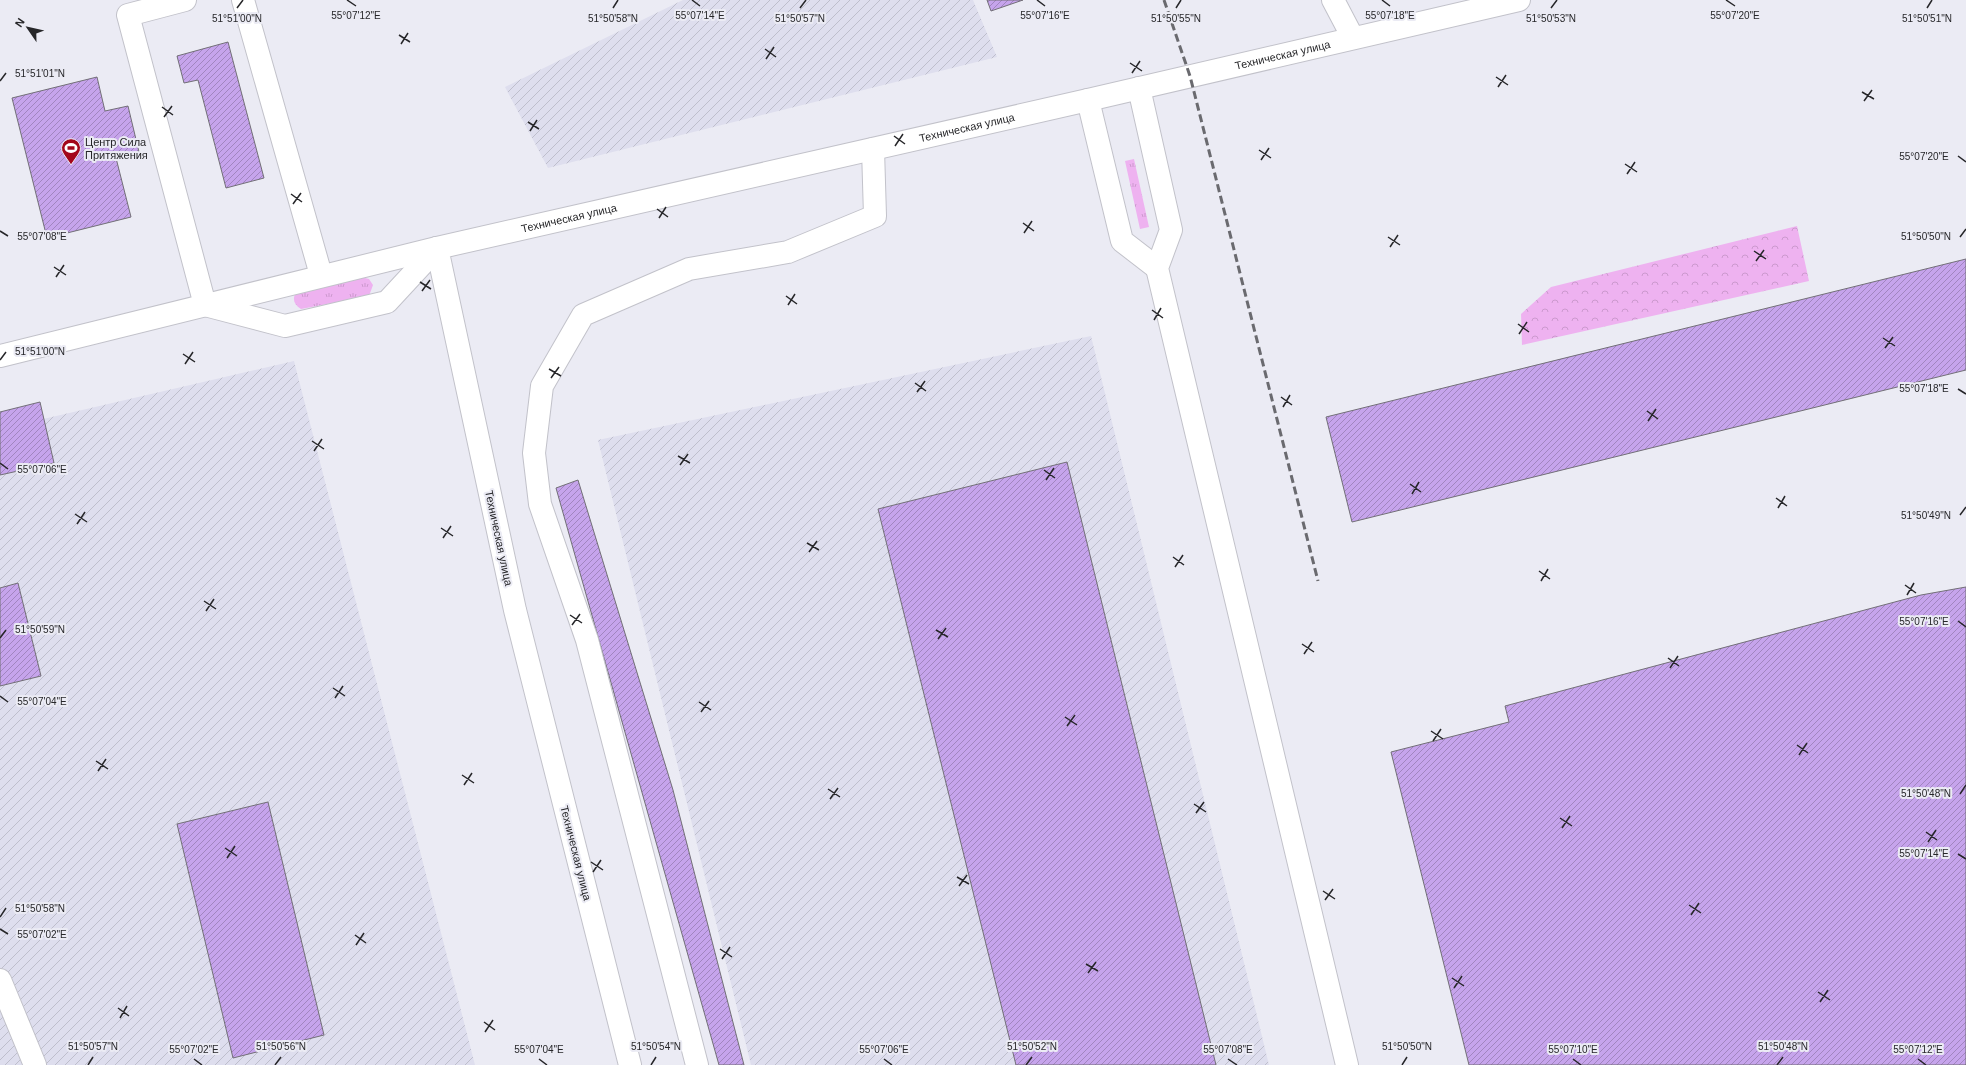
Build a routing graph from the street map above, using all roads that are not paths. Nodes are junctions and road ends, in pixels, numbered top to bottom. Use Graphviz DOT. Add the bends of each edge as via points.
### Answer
graph roads {
  1 [pos="185,0"];
  2 [pos="243,0"];
  3 [pos="1333,0"];
  4 [pos="1519,0"];
  5 [pos="1353,38"];
  6 [pos="1139,88"];
  7 [pos="1088,100"];
  8 [pos="873,149"];
  9 [pos="437,248"];
  10 [pos="1157,268"];
  11 [pos="321,275"];
  12 [pos="205,304"];
  13 [pos="0,356"];
  14 [pos="0,980"];
  15 [pos="34,1065"];
  16 [pos="630,1065"];
  17 [pos="697,1065"];
  18 [pos="1346,1065"];
  1 -- 12 [label="street" via="128,15"];
  2 -- 11 [label="street"];
  3 -- 5 [label="street"];
  4 -- 5 [label="street, Техническая улица"];
  5 -- 6 [label="street, Техническая улица"];
  6 -- 7 [label="street, Техническая улица"];
  6 -- 10 [label="street" via="1171,230"];
  7 -- 8 [label="street, Техническая улица"];
  7 -- 10 [label="street" via="1122,241"];
  8 -- 9 [label="street, Техническая улица"];
  8 -- 17 [label="street" via="875,216 788,252 689,269 583,315 542,386 534,454 540,504 587,640"];
  9 -- 11 [label="street"];
  9 -- 12 [label="street" via="387,302 285,326"];
  9 -- 16 [label="street, Техническая улица" via="514,610"];
  10 -- 18 [label="street"];
  11 -- 12 [label="street"];
  12 -- 13 [label="street"];
  14 -- 15 [label="street"];
}
